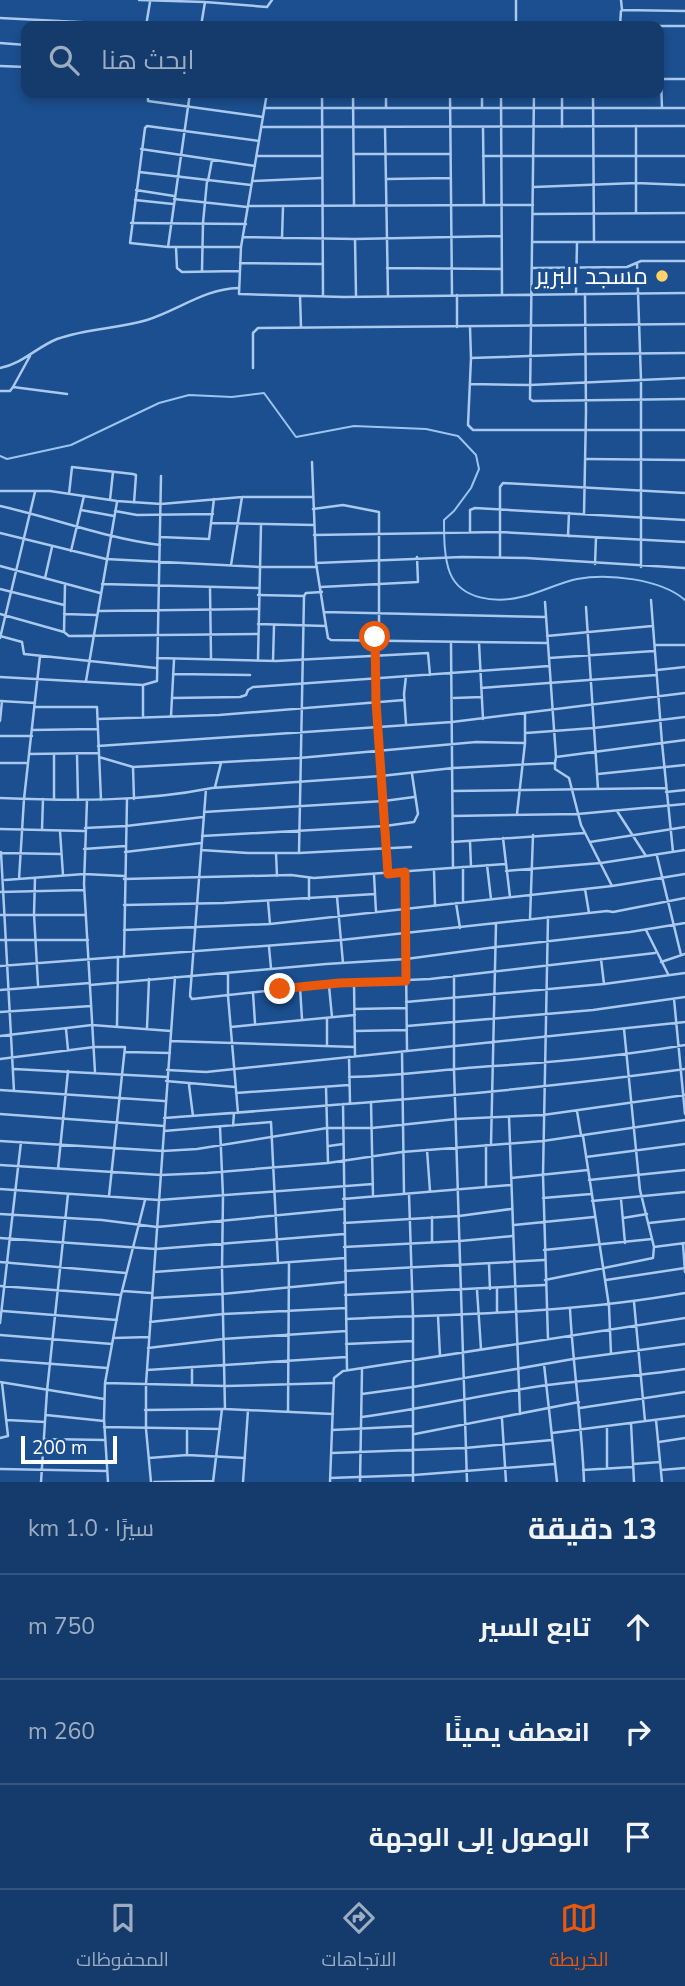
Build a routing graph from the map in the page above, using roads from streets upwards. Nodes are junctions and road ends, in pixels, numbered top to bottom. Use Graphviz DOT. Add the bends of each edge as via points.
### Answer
graph roads {
  1 [pos="139,0"];
  2 [pos="150,0"];
  3 [pos="272,0"];
  4 [pos="516,0"];
  5 [pos="621,0"];
  6 [pos="205,1"];
  7 [pos="622,10"];
  8 [pos="685,10"];
  9 [pos="0,18"];
  10 [pos="55,21"];
  11 [pos="147,21"];
  12 [pos="202,21"];
  13 [pos="516,21"];
  14 [pos="621,21"];
  15 [pos="664,26"];
  16 [pos="685,26"];
  17 [pos="0,43"];
  18 [pos="21,45"];
  19 [pos="0,66"];
  20 [pos="21,67"];
  21 [pos="664,79"];
  22 [pos="685,79"];
  23 [pos="148,98"];
  24 [pos="189,98"];
  25 [pos="266,98"];
  26 [pos="322,98"];
  27 [pos="353,98"];
  28 [pos="386,98"];
  29 [pos="450,98"];
  30 [pos="482,98"];
  31 [pos="501,98"];
  32 [pos="534,98"];
  33 [pos="562,98"];
  34 [pos="593,98"];
  35 [pos="662,98"];
  36 [pos="482,106"];
  37 [pos="534,106"];
  38 [pos="562,106"];
  39 [pos="187,107"];
  40 [pos="353,107"];
  41 [pos="386,107"];
  42 [pos="450,107"];
  43 [pos="501,107"];
  44 [pos="593,107"];
  45 [pos="265,108"];
  46 [pos="322,108"];
  47 [pos="662,108"];
  48 [pos="685,108"];
  49 [pos="263,117"];
  50 [pos="636,126"];
  51 [pos="685,126"];
  52 [pos="261,127"];
  53 [pos="385,127"];
  54 [pos="450,127"];
  55 [pos="483,127"];
  56 [pos="501,127"];
  57 [pos="534,127"];
  58 [pos="562,127"];
  59 [pos="594,127"];
  60 [pos="323,128"];
  61 [pos="354,128"];
  62 [pos="184,131"];
  63 [pos="259,141"];
  64 [pos="142,149"];
  65 [pos="180,153"];
  66 [pos="354,154"];
  67 [pos="386,154"];
  68 [pos="450,154"];
  69 [pos="534,155"];
  70 [pos="594,155"];
  71 [pos="257,156"];
  72 [pos="322,156"];
  73 [pos="483,156"];
  74 [pos="501,156"];
  75 [pos="637,156"];
  76 [pos="685,156"];
  77 [pos="212,159"];
  78 [pos="255,166"];
  79 [pos="139,172"];
  80 [pos="177,177"];
  81 [pos="450,177"];
  82 [pos="321,178"];
  83 [pos="386,179"];
  84 [pos="208,181"];
  85 [pos="252,183"];
  86 [pos="636,183"];
  87 [pos="595,184"];
  88 [pos="685,185"];
  89 [pos="534,187"];
  90 [pos="136,190"];
  91 [pos="174,197"];
  92 [pos="135,200"];
  93 [pos="205,202"];
  94 [pos="173,204"];
  95 [pos="484,205"];
  96 [pos="501,205"];
  97 [pos="533,205"];
  98 [pos="249,206"];
  99 [pos="283,206"];
  100 [pos="322,206"];
  101 [pos="354,206"];
  102 [pos="387,206"];
  103 [pos="451,206"];
  104 [pos="594,212"];
  105 [pos="636,212"];
  106 [pos="685,213"];
  107 [pos="533,214"];
  108 [pos="131,223"];
  109 [pos="203,223"];
  110 [pos="169,224"];
  111 [pos="246,224"];
  112 [pos="451,236"];
  113 [pos="501,236"];
  114 [pos="243,237"];
  115 [pos="282,238"];
  116 [pos="387,238"];
  117 [pos="323,239"];
  118 [pos="355,239"];
  119 [pos="532,242"];
  120 [pos="577,242"];
  121 [pos="594,242"];
  122 [pos="685,242"];
  123 [pos="168,247"];
  124 [pos="176,247"];
  125 [pos="202,247"];
  126 [pos="242,247"];
  127 [pos="685,261"];
  128 [pos="240,263"];
  129 [pos="637,263"];
  130 [pos="323,264"];
  131 [pos="577,266"];
  132 [pos="387,268"];
  133 [pos="452,268"];
  134 [pos="531,268"];
  135 [pos="502,269"];
  136 [pos="202,271"];
  137 [pos="239,271"];
  138 [pos="238,288"];
  139 [pos="685,293"];
  140 [pos="502,294"];
  141 [pos="531,294"];
  142 [pos="576,294"];
  143 [pos="585,294"];
  144 [pos="638,294"];
  145 [pos="452,295"];
  146 [pos="457,295"];
  147 [pos="300,296"];
  148 [pos="323,296"];
  149 [pos="356,296"];
  150 [pos="387,296"];
  151 [pos="585,324"];
  152 [pos="639,324"];
  153 [pos="685,324"];
  154 [pos="531,325"];
  155 [pos="301,327"];
  156 [pos="457,327"];
  157 [pos="470,327"];
  158 [pos="685,353"];
  159 [pos="586,354"];
  160 [pos="640,354"];
  161 [pos="31,355"];
  162 [pos="530,356"];
  163 [pos="471,358"];
  164 [pos="0,368"];
  165 [pos="253,368"];
  166 [pos="685,378"];
  167 [pos="640,380"];
  168 [pos="586,383"];
  169 [pos="470,384"];
  170 [pos="530,385"];
  171 [pos="13,387"];
  172 [pos="0,391"];
  173 [pos="67,394"];
  174 [pos="640,399"];
  175 [pos="685,399"];
  176 [pos="586,400"];
  177 [pos="586,429"];
  178 [pos="640,430"];
  179 [pos="685,430"];
  180 [pos="586,458"];
  181 [pos="640,459"];
  182 [pos="685,460"];
  183 [pos="312,462"];
  184 [pos="113,472"];
  185 [pos="161,475"];
  186 [pos="585,486"];
  187 [pos="0,491"];
  188 [pos="36,491"];
  189 [pos="641,491"];
  190 [pos="685,493"];
  191 [pos="69,494"];
  192 [pos="84,496"];
  193 [pos="312,496"];
  194 [pos="242,497"];
  195 [pos="214,499"];
  196 [pos="110,500"];
  197 [pos="117,501"];
  198 [pos="134,503"];
  199 [pos="161,504"];
  200 [pos="0,506"];
  201 [pos="313,509"];
  202 [pos="81,510"];
  203 [pos="500,510"];
  204 [pos="30,513"];
  205 [pos="114,513"];
  206 [pos="569,513"];
  207 [pos="160,514"];
  208 [pos="213,514"];
  209 [pos="584,514"];
  210 [pos="642,517"];
  211 [pos="685,520"];
  212 [pos="212,523"];
  213 [pos="237,524"];
  214 [pos="261,525"];
  215 [pos="314,525"];
  216 [pos="77,527"];
  217 [pos="470,532"];
  218 [pos="500,532"];
  219 [pos="0,533"];
  220 [pos="380,534"];
  221 [pos="314,535"];
  222 [pos="568,536"];
  223 [pos="110,537"];
  224 [pos="160,537"];
  225 [pos="596,538"];
  226 [pos="24,539"];
  227 [pos="641,541"];
  228 [pos="685,542"];
  229 [pos="160,545"];
  230 [pos="52,547"];
  231 [pos="71,551"];
  232 [pos="417,557"];
  233 [pos="500,557"];
  234 [pos="106,559"];
  235 [pos="380,559"];
  236 [pos="160,563"];
  237 [pos="595,564"];
  238 [pos="231,565"];
  239 [pos="316,565"];
  240 [pos="0,566"];
  241 [pos="641,566"];
  242 [pos="259,567"];
  243 [pos="685,568"];
  244 [pos="17,571"];
  245 [pos="45,578"];
  246 [pos="65,584"];
  247 [pos="102,584"];
  248 [pos="380,584"];
  249 [pos="159,586"];
  250 [pos="210,587"];
  251 [pos="258,588"];
  252 [pos="0,589"];
  253 [pos="322,590"];
  254 [pos="11,592"];
  255 [pos="100,593"];
  256 [pos="258,595"];
  257 [pos="304,596"];
  258 [pos="651,600"];
  259 [pos="545,602"];
  260 [pos="64,605"];
  261 [pos="586,607"];
  262 [pos="159,609"];
  263 [pos="257,609"];
  264 [pos="210,610"];
  265 [pos="324,612"];
  266 [pos="380,612"];
  267 [pos="97,613"];
  268 [pos="0,614"];
  269 [pos="64,614"];
  270 [pos="6,615"];
  271 [pos="546,617"];
  272 [pos="258,624"];
  273 [pos="274,625"];
  274 [pos="303,626"];
  275 [pos="326,626"];
  276 [pos="653,626"];
  277 [pos="587,630"];
  278 [pos="64,632"];
  279 [pos="158,634"];
  280 [pos="210,634"];
  281 [pos="258,634"];
  282 [pos="547,636"];
  283 [pos="0,637"];
  284 [pos="94,637"];
  285 [pos="374,641"];
  286 [pos="428,642"];
  287 [pos="451,643"];
  288 [pos="479,643"];
  289 [pos="547,643"];
  290 [pos="655,645"];
  291 [pos="685,645"];
  292 [pos="655,651"];
  293 [pos="428,653"];
  294 [pos="589,654"];
  295 [pos="374,655"];
  296 [pos="40,656"];
  297 [pos="157,658"];
  298 [pos="211,658"];
  299 [pos="549,658"];
  300 [pos="174,659"];
  301 [pos="258,659"];
  302 [pos="301,660"];
  303 [pos="273,661"];
  304 [pos="89,662"];
  305 [pos="549,666"];
  306 [pos="685,667"];
  307 [pos="157,668"];
  308 [pos="656,670"];
  309 [pos="480,672"];
  310 [pos="173,674"];
  311 [pos="250,674"];
  312 [pos="453,674"];
  313 [pos="429,675"];
  314 [pos="656,675"];
  315 [pos="406,676"];
  316 [pos="0,677"];
  317 [pos="38,679"];
  318 [pos="375,679"];
  319 [pos="591,679"];
  320 [pos="86,681"];
  321 [pos="550,683"];
  322 [pos="301,684"];
  323 [pos="144,685"];
  324 [pos="481,688"];
  325 [pos="685,693"];
  326 [pos="482,696"];
  327 [pos="658,696"];
  328 [pos="172,698"];
  329 [pos="452,698"];
  330 [pos="404,700"];
  331 [pos="1,701"];
  332 [pos="376,702"];
  333 [pos="593,704"];
  334 [pos="35,705"];
  335 [pos="300,709"];
  336 [pos="552,709"];
  337 [pos="0,713"];
  338 [pos="525,713"];
  339 [pos="143,716"];
  340 [pos="171,716"];
  341 [pos="685,717"];
  342 [pos="98,719"];
  343 [pos="483,719"];
  344 [pos="660,720"];
  345 [pos="0,722"];
  346 [pos="452,722"];
  347 [pos="406,724"];
  348 [pos="377,726"];
  349 [pos="594,728"];
  350 [pos="98,729"];
  351 [pos="32,730"];
  352 [pos="554,732"];
  353 [pos="300,733"];
  354 [pos="526,733"];
  355 [pos="0,736"];
  356 [pos="32,736"];
  357 [pos="685,740"];
  358 [pos="525,743"];
  359 [pos="662,743"];
  360 [pos="452,744"];
  361 [pos="98,746"];
  362 [pos="596,751"];
  363 [pos="379,752"];
  364 [pos="29,754"];
  365 [pos="54,754"];
  366 [pos="77,754"];
  367 [pos="99,755"];
  368 [pos="556,757"];
  369 [pos="299,758"];
  370 [pos="0,763"];
  371 [pos="28,763"];
  372 [pos="221,763"];
  373 [pos="555,763"];
  374 [pos="523,764"];
  375 [pos="685,765"];
  376 [pos="133,767"];
  377 [pos="453,768"];
  378 [pos="664,768"];
  379 [pos="412,772"];
  380 [pos="597,774"];
  381 [pos="381,776"];
  382 [pos="299,781"];
  383 [pos="215,788"];
  384 [pos="206,789"];
  385 [pos="520,789"];
  386 [pos="573,789"];
  387 [pos="598,789"];
  388 [pos="666,790"];
  389 [pos="685,790"];
  390 [pos="453,791"];
  391 [pos="414,797"];
  392 [pos="0,798"];
  393 [pos="24,799"];
  394 [pos="43,799"];
  395 [pos="127,799"];
  396 [pos="134,799"];
  397 [pos="54,800"];
  398 [pos="78,800"];
  399 [pos="87,800"];
  400 [pos="100,800"];
  401 [pos="384,801"];
  402 [pos="685,804"];
  403 [pos="667,805"];
  404 [pos="299,807"];
  405 [pos="617,811"];
  406 [pos="204,814"];
  407 [pos="517,814"];
  408 [pos="578,814"];
  409 [pos="453,816"];
  410 [pos="126,826"];
  411 [pos="385,826"];
  412 [pos="685,827"];
  413 [pos="0,829"];
  414 [pos="670,829"];
  415 [pos="22,830"];
  416 [pos="41,830"];
  417 [pos="85,830"];
  418 [pos="60,831"];
  419 [pos="299,831"];
  420 [pos="585,833"];
  421 [pos="533,835"];
  422 [pos="631,835"];
  423 [pos="202,836"];
  424 [pos="502,838"];
  425 [pos="470,840"];
  426 [pos="452,842"];
  427 [pos="590,842"];
  428 [pos="201,843"];
  429 [pos="125,846"];
  430 [pos="411,847"];
  431 [pos="84,849"];
  432 [pos="386,849"];
  433 [pos="201,850"];
  434 [pos="685,850"];
  435 [pos="1,852"];
  436 [pos="125,852"];
  437 [pos="673,852"];
  438 [pos="20,853"];
  439 [pos="276,853"];
  440 [pos="299,853"];
  441 [pos="61,854"];
  442 [pos="657,854"];
  443 [pos="646,856"];
  444 [pos="601,863"];
  445 [pos="505,864"];
  446 [pos="487,865"];
  447 [pos="1,866"];
  448 [pos="471,866"];
  449 [pos="463,867"];
  450 [pos="453,868"];
  451 [pos="434,870"];
  452 [pos="531,870"];
  453 [pos="506,871"];
  454 [pos="405,872"];
  455 [pos="84,874"];
  456 [pos="388,874"];
  457 [pos="685,874"];
  458 [pos="63,875"];
  459 [pos="374,875"];
  460 [pos="198,876"];
  461 [pos="277,876"];
  462 [pos="124,877"];
  463 [pos="35,878"];
  464 [pos="309,878"];
  465 [pos="19,879"];
  466 [pos="662,879"];
  467 [pos="4,880"];
  468 [pos="612,887"];
  469 [pos="585,889"];
  470 [pos="85,890"];
  471 [pos="35,891"];
  472 [pos="2,892"];
  473 [pos="375,894"];
  474 [pos="530,895"];
  475 [pos="337,897"];
  476 [pos="510,897"];
  477 [pos="685,898"];
  478 [pos="309,899"];
  479 [pos="491,899"];
  480 [pos="268,901"];
  481 [pos="668,901"];
  482 [pos="196,903"];
  483 [pos="456,903"];
  484 [pos="463,903"];
  485 [pos="124,905"];
  486 [pos="435,906"];
  487 [pos="405,909"];
  488 [pos="376,912"];
  489 [pos="589,913"];
  490 [pos="34,914"];
  491 [pos="0,915"];
  492 [pos="6,915"];
  493 [pos="86,915"];
  494 [pos="340,917"];
  495 [pos="548,917"];
  496 [pos="530,919"];
  497 [pos="496,923"];
  498 [pos="685,923"];
  499 [pos="270,924"];
  500 [pos="674,925"];
  501 [pos="195,927"];
  502 [pos="460,928"];
  503 [pos="124,930"];
  504 [pos="646,930"];
  505 [pos="405,934"];
  506 [pos="35,939"];
  507 [pos="0,940"];
  508 [pos="7,940"];
  509 [pos="88,940"];
  510 [pos="341,940"];
  511 [pos="549,941"];
  512 [pos="269,947"];
  513 [pos="496,947"];
  514 [pos="193,953"];
  515 [pos="656,953"];
  516 [pos="683,954"];
  517 [pos="118,957"];
  518 [pos="124,957"];
  519 [pos="89,959"];
  520 [pos="406,959"];
  521 [pos="601,959"];
  522 [pos="36,962"];
  523 [pos="343,962"];
  524 [pos="660,962"];
  525 [pos="8,965"];
  526 [pos="548,965"];
  527 [pos="0,966"];
  528 [pos="271,968"];
  529 [pos="495,971"];
  530 [pos="228,973"];
  531 [pos="685,973"];
  532 [pos="668,975"];
  533 [pos="191,976"];
  534 [pos="454,976"];
  535 [pos="175,977"];
  536 [pos="149,979"];
  537 [pos="406,981"];
  538 [pos="118,982"];
  539 [pos="354,982"];
  540 [pos="90,984"];
  541 [pos="328,984"];
  542 [pos="604,984"];
  543 [pos="38,985"];
  544 [pos="300,987"];
  545 [pos="9,989"];
  546 [pos="547,989"];
  547 [pos="0,990"];
  548 [pos="253,993"];
  549 [pos="495,994"];
  550 [pos="228,996"];
  551 [pos="685,997"];
  552 [pos="453,998"];
  553 [pos="674,998"];
  554 [pos="406,1002"];
  555 [pos="91,1006"];
  556 [pos="406,1008"];
  557 [pos="355,1009"];
  558 [pos="11,1011"];
  559 [pos="0,1012"];
  560 [pos="546,1013"];
  561 [pos="355,1015"];
  562 [pos="329,1017"];
  563 [pos="495,1018"];
  564 [pos="302,1019"];
  565 [pos="453,1022"];
  566 [pos="685,1022"];
  567 [pos="255,1023"];
  568 [pos="676,1024"];
  569 [pos="92,1025"];
  570 [pos="117,1026"];
  571 [pos="231,1027"];
  572 [pos="66,1028"];
  573 [pos="147,1028"];
  574 [pos="407,1028"];
  575 [pos="624,1029"];
  576 [pos="172,1031"];
  577 [pos="355,1031"];
  578 [pos="12,1035"];
  579 [pos="0,1036"];
  580 [pos="546,1038"];
  581 [pos="171,1041"];
  582 [pos="493,1042"];
  583 [pos="232,1043"];
  584 [pos="685,1045"];
  585 [pos="327,1046"];
  586 [pos="677,1046"];
  587 [pos="94,1047"];
  588 [pos="355,1047"];
  589 [pos="453,1047"];
  590 [pos="68,1050"];
  591 [pos="125,1052"];
  592 [pos="405,1052"];
  593 [pos="170,1053"];
  594 [pos="625,1054"];
  595 [pos="355,1056"];
  596 [pos="13,1057"];
  597 [pos="349,1057"];
  598 [pos="0,1059"];
  599 [pos="545,1064"];
  600 [pos="493,1066"];
  601 [pos="234,1068"];
  602 [pos="13,1069"];
  603 [pos="683,1069"];
  604 [pos="68,1070"];
  605 [pos="167,1070"];
  606 [pos="454,1070"];
  607 [pos="95,1072"];
  608 [pos="123,1074"];
  609 [pos="402,1075"];
  610 [pos="349,1077"];
  611 [pos="628,1077"];
  612 [pos="167,1079"];
  613 [pos="188,1083"];
  614 [pos="349,1085"];
  615 [pos="236,1087"];
  616 [pos="326,1087"];
  617 [pos="545,1087"];
  618 [pos="0,1090"];
  619 [pos="14,1091"];
  620 [pos="492,1091"];
  621 [pos="236,1093"];
  622 [pos="65,1095"];
  623 [pos="455,1095"];
  624 [pos="684,1095"];
  625 [pos="121,1100"];
  626 [pos="165,1101"];
  627 [pos="402,1101"];
  628 [pos="371,1102"];
  629 [pos="343,1103"];
  630 [pos="350,1103"];
  631 [pos="630,1103"];
  632 [pos="327,1105"];
  633 [pos="577,1111"];
  634 [pos="236,1113"];
  635 [pos="685,1114"];
  636 [pos="0,1115"];
  637 [pos="543,1115"];
  638 [pos="193,1116"];
  639 [pos="509,1116"];
  640 [pos="491,1117"];
  641 [pos="164,1118"];
  642 [pos="456,1119"];
  643 [pos="62,1120"];
  644 [pos="685,1120"];
  645 [pos="117,1124"];
  646 [pos="402,1125"];
  647 [pos="233,1126"];
  648 [pos="220,1127"];
  649 [pos="164,1128"];
  650 [pos="327,1128"];
  651 [pos="343,1128"];
  652 [pos="372,1128"];
  653 [pos="633,1128"];
  654 [pos="582,1135"];
  655 [pos="272,1138"];
  656 [pos="0,1141"];
  657 [pos="21,1141"];
  658 [pos="543,1141"];
  659 [pos="60,1143"];
  660 [pos="343,1144"];
  661 [pos="511,1144"];
  662 [pos="685,1144"];
  663 [pos="489,1145"];
  664 [pos="328,1146"];
  665 [pos="220,1147"];
  666 [pos="114,1148"];
  667 [pos="457,1148"];
  668 [pos="427,1150"];
  669 [pos="163,1151"];
  670 [pos="402,1152"];
  671 [pos="636,1152"];
  672 [pos="372,1156"];
  673 [pos="586,1157"];
  674 [pos="343,1161"];
  675 [pos="328,1163"];
  676 [pos="0,1165"];
  677 [pos="19,1167"];
  678 [pos="273,1167"];
  679 [pos="58,1169"];
  680 [pos="587,1170"];
  681 [pos="685,1170"];
  682 [pos="222,1171"];
  683 [pos="112,1172"];
  684 [pos="639,1174"];
  685 [pos="161,1175"];
  686 [pos="543,1175"];
  687 [pos="511,1178"];
  688 [pos="589,1180"];
  689 [pos="373,1184"];
  690 [pos="512,1185"];
  691 [pos="343,1187"];
  692 [pos="486,1187"];
  693 [pos="458,1188"];
  694 [pos="0,1189"];
  695 [pos="16,1190"];
  696 [pos="275,1190"];
  697 [pos="430,1191"];
  698 [pos="685,1192"];
  699 [pos="68,1194"];
  700 [pos="407,1194"];
  701 [pos="591,1194"];
  702 [pos="109,1196"];
  703 [pos="223,1196"];
  704 [pos="373,1196"];
  705 [pos="642,1197"];
  706 [pos="543,1198"];
  707 [pos="145,1199"];
  708 [pos="343,1199"];
  709 [pos="621,1199"];
  710 [pos="159,1200"];
  711 [pos="593,1201"];
  712 [pos="344,1209"];
  713 [pos="512,1209"];
  714 [pos="0,1214"];
  715 [pos="647,1214"];
  716 [pos="13,1215"];
  717 [pos="276,1215"];
  718 [pos="459,1216"];
  719 [pos="66,1217"];
  720 [pos="432,1217"];
  721 [pos="595,1217"];
  722 [pos="410,1218"];
  723 [pos="623,1219"];
  724 [pos="685,1219"];
  725 [pos="222,1221"];
  726 [pos="344,1223"];
  727 [pos="544,1223"];
  728 [pos="649,1223"];
  729 [pos="137,1224"];
  730 [pos="514,1225"];
  731 [pos="157,1227"];
  732 [pos="344,1234"];
  733 [pos="513,1235"];
  734 [pos="0,1238"];
  735 [pos="10,1239"];
  736 [pos="278,1240"];
  737 [pos="652,1240"];
  738 [pos="460,1241"];
  739 [pos="432,1242"];
  740 [pos="625,1242"];
  741 [pos="63,1243"];
  742 [pos="411,1243"];
  743 [pos="222,1244"];
  744 [pos="684,1244"];
  745 [pos="600,1246"];
  746 [pos="344,1247"];
  747 [pos="654,1247"];
  748 [pos="132,1248"];
  749 [pos="156,1249"];
  750 [pos="544,1250"];
  751 [pos="345,1258"];
  752 [pos="545,1260"];
  753 [pos="0,1262"];
  754 [pos="8,1262"];
  755 [pos="278,1263"];
  756 [pos="289,1263"];
  757 [pos="513,1263"];
  758 [pos="489,1264"];
  759 [pos="460,1265"];
  760 [pos="61,1266"];
  761 [pos="603,1266"];
  762 [pos="412,1267"];
  763 [pos="222,1269"];
  764 [pos="685,1270"];
  765 [pos="345,1271"];
  766 [pos="154,1272"];
  767 [pos="127,1273"];
  768 [pos="606,1280"];
  769 [pos="345,1282"];
  770 [pos="545,1282"];
  771 [pos="2,1286"];
  772 [pos="288,1286"];
  773 [pos="514,1287"];
  774 [pos="497,1288"];
  775 [pos="477,1289"];
  776 [pos="491,1289"];
  777 [pos="59,1290"];
  778 [pos="460,1290"];
  779 [pos="412,1292"];
  780 [pos="122,1293"];
  781 [pos="152,1293"];
  782 [pos="685,1293"];
  783 [pos="222,1294"];
  784 [pos="345,1295"];
  785 [pos="152,1298"];
  786 [pos="634,1302"];
  787 [pos="609,1306"];
  788 [pos="346,1308"];
  789 [pos="570,1309"];
  790 [pos="1,1310"];
  791 [pos="516,1310"];
  792 [pos="546,1310"];
  793 [pos="288,1311"];
  794 [pos="498,1312"];
  795 [pos="223,1314"];
  796 [pos="479,1314"];
  797 [pos="56,1315"];
  798 [pos="461,1315"];
  799 [pos="413,1316"];
  800 [pos="438,1316"];
  801 [pos="685,1318"];
  802 [pos="346,1319"];
  803 [pos="117,1320"];
  804 [pos="150,1322"];
  805 [pos="0,1323"];
  806 [pos="636,1325"];
  807 [pos="609,1329"];
  808 [pos="346,1331"];
  809 [pos="0,1335"];
  810 [pos="288,1335"];
  811 [pos="571,1336"];
  812 [pos="149,1337"];
  813 [pos="113,1338"];
  814 [pos="53,1339"];
  815 [pos="223,1339"];
  816 [pos="548,1339"];
  817 [pos="413,1341"];
  818 [pos="685,1343"];
  819 [pos="112,1344"];
  820 [pos="346,1344"];
  821 [pos="517,1344"];
  822 [pos="148,1348"];
  823 [pos="481,1349"];
  824 [pos="638,1350"];
  825 [pos="462,1352"];
  826 [pos="611,1354"];
  827 [pos="440,1356"];
  828 [pos="347,1357"];
  829 [pos="573,1359"];
  830 [pos="0,1360"];
  831 [pos="289,1360"];
  832 [pos="414,1362"];
  833 [pos="50,1364"];
  834 [pos="225,1364"];
  835 [pos="544,1364"];
  836 [pos="192,1366"];
  837 [pos="107,1368"];
  838 [pos="518,1368"];
  839 [pos="362,1369"];
  840 [pos="685,1369"];
  841 [pos="147,1370"];
  842 [pos="347,1370"];
  843 [pos="640,1376"];
  844 [pos="463,1378"];
  845 [pos="576,1382"];
  846 [pos="1,1383"];
  847 [pos="105,1383"];
  848 [pos="334,1383"];
  849 [pos="146,1384"];
  850 [pos="192,1385"];
  851 [pos="289,1385"];
  852 [pos="547,1385"];
  853 [pos="226,1386"];
  854 [pos="413,1387"];
  855 [pos="518,1390"];
  856 [pos="47,1391"];
  857 [pos="685,1392"];
  858 [pos="362,1394"];
  859 [pos="104,1399"];
  860 [pos="643,1399"];
  861 [pos="464,1400"];
  862 [pos="579,1402"];
  863 [pos="549,1408"];
  864 [pos="580,1408"];
  865 [pos="223,1409"];
  866 [pos="145,1410"];
  867 [pos="248,1410"];
  868 [pos="414,1410"];
  869 [pos="288,1412"];
  870 [pos="333,1414"];
  871 [pos="520,1414"];
  872 [pos="46,1415"];
  873 [pos="685,1416"];
  874 [pos="362,1417"];
  875 [pos="502,1418"];
  876 [pos="7,1420"];
  877 [pos="656,1420"];
  878 [pos="104,1421"];
  879 [pos="46,1422"];
  880 [pos="645,1422"];
  881 [pos="631,1423"];
  882 [pos="464,1425"];
  883 [pos="414,1426"];
  884 [pos="607,1426"];
  885 [pos="104,1427"];
  886 [pos="361,1428"];
  887 [pos="146,1429"];
  888 [pos="187,1429"];
  889 [pos="220,1429"];
  890 [pos="582,1429"];
  891 [pos="332,1430"];
  892 [pos="552,1433"];
  893 [pos="415,1434"];
  894 [pos="0,1438"];
  895 [pos="45,1438"];
  896 [pos="685,1438"];
  897 [pos="105,1440"];
  898 [pos="552,1440"];
  899 [pos="659,1442"];
  900 [pos="503,1444"];
  901 [pos="465,1448"];
  902 [pos="414,1451"];
  903 [pos="332,1453"];
  904 [pos="361,1453"];
  905 [pos="187,1455"];
  906 [pos="216,1457"];
  907 [pos="149,1458"];
  908 [pos="245,1458"];
  909 [pos="660,1462"];
  910 [pos="555,1464"];
  911 [pos="633,1465"];
  912 [pos="607,1468"];
  913 [pos="685,1468"];
  914 [pos="0,1469"];
  915 [pos="505,1469"];
  916 [pos="583,1470"];
  917 [pos="661,1470"];
  918 [pos="42,1471"];
  919 [pos="107,1471"];
  920 [pos="466,1471"];
  921 [pos="414,1475"];
  922 [pos="330,1480"];
  923 [pos="360,1480"];
  924 [pos="213,1481"];
  925 [pos="41,1482"];
  926 [pos="108,1482"];
  927 [pos="153,1482"];
  928 [pos="243,1482"];
  929 [pos="414,1482"];
  930 [pos="467,1482"];
  931 [pos="506,1482"];
  932 [pos="557,1482"];
  933 [pos="584,1482"];
  934 [pos="634,1482"];
  935 [pos="662,1482"];
  1 -- 2 [label="street"];
  2 -- 6 [label="street"];
  2 -- 11 [label="street"];
  3 -- 6 [label="street" via="267,7"];
  4 -- 13 [label="street"];
  5 -- 7 [label="street"];
  6 -- 12 [label="street"];
  7 -- 8 [label="street"];
  7 -- 14 [label="street"];
  9 -- 10 [label="street"];
  15 -- 16 [label="street"];
  17 -- 18 [label="street"];
  19 -- 20 [label="street"];
  21 -- 22 [label="street"];
  23 -- 39 [label="street"];
  24 -- 39 [label="street"];
  25 -- 45 [label="street"];
  26 -- 46 [label="street"];
  27 -- 40 [label="street"];
  28 -- 41 [label="street"];
  29 -- 42 [label="street"];
  30 -- 36 [label="street"];
  31 -- 43 [label="street"];
  32 -- 37 [label="street"];
  33 -- 38 [label="street"];
  34 -- 44 [label="street"];
  35 -- 47 [label="street"];
  36 -- 42 [label="street"];
  36 -- 43 [label="street"];
  37 -- 38 [label="street"];
  37 -- 43 [label="street"];
  37 -- 57 [label="street"];
  38 -- 44 [label="street"];
  38 -- 58 [label="street"];
  39 -- 49 [label="street"];
  39 -- 62 [label="street"];
  40 -- 41 [label="street"];
  40 -- 46 [label="street"];
  40 -- 61 [label="street"];
  41 -- 42 [label="street"];
  42 -- 54 [label="street"];
  43 -- 56 [label="street"];
  44 -- 47 [label="street"];
  44 -- 59 [label="street"];
  45 -- 46 [label="street"];
  45 -- 49 [label="street"];
  46 -- 60 [label="street"];
  47 -- 48 [label="street"];
  49 -- 52 [label="street"];
  50 -- 51 [label="street"];
  50 -- 59 [label="street"];
  50 -- 75 [label="street"];
  52 -- 60 [label="street"];
  52 -- 63 [label="street"];
  53 -- 54 [label="street"];
  53 -- 61 [label="street"];
  53 -- 67 [label="street"];
  54 -- 55 [label="street"];
  54 -- 68 [label="street"];
  55 -- 56 [label="street"];
  55 -- 73 [label="street"];
  56 -- 57 [label="street"];
  56 -- 74 [label="street"];
  57 -- 58 [label="street"];
  57 -- 69 [label="street"];
  58 -- 59 [label="street"];
  59 -- 70 [label="street"];
  60 -- 61 [label="street"];
  60 -- 72 [label="street"];
  61 -- 66 [label="street"];
  62 -- 63 [label="street"];
  62 -- 64 [label="street" via="146,127"];
  62 -- 65 [label="street"];
  63 -- 71 [label="street"];
  64 -- 65 [label="street"];
  64 -- 79 [label="street"];
  65 -- 77 [label="street"];
  65 -- 80 [label="street"];
  66 -- 67 [label="street"];
  66 -- 101 [label="street"];
  67 -- 68 [label="street"];
  67 -- 83 [label="street"];
  68 -- 81 [label="street"];
  69 -- 70 [label="street"];
  69 -- 74 [label="street"];
  69 -- 89 [label="street"];
  70 -- 75 [label="street"];
  70 -- 87 [label="street"];
  71 -- 72 [label="street"];
  71 -- 78 [label="street"];
  72 -- 82 [label="street"];
  73 -- 74 [label="street"];
  73 -- 95 [label="street"];
  74 -- 96 [label="street"];
  75 -- 76 [label="street"];
  75 -- 86 [label="street"];
  77 -- 78 [label="street"];
  77 -- 84 [label="street"];
  78 -- 85 [label="street"];
  79 -- 80 [label="street"];
  79 -- 90 [label="street"];
  80 -- 84 [label="street"];
  80 -- 91 [label="street"];
  81 -- 83 [label="street"];
  81 -- 103 [label="street"];
  82 -- 85 [label="street"];
  82 -- 100 [label="street"];
  83 -- 102 [label="street"];
  84 -- 85 [label="street"];
  84 -- 93 [label="street"];
  85 -- 98 [label="street"];
  86 -- 87 [label="street"];
  86 -- 88 [label="street"];
  86 -- 105 [label="street"];
  87 -- 89 [label="street"];
  87 -- 104 [label="street"];
  89 -- 97 [label="street"];
  90 -- 91 [label="street"];
  90 -- 92 [label="street"];
  91 -- 93 [label="street"];
  91 -- 94 [label="street"];
  92 -- 94 [label="street"];
  92 -- 108 [label="street"];
  93 -- 98 [label="street"];
  93 -- 109 [label="street"];
  94 -- 110 [label="street"];
  95 -- 96 [label="street"];
  95 -- 103 [label="street"];
  96 -- 97 [label="street"];
  96 -- 113 [label="street"];
  97 -- 107 [label="street"];
  98 -- 99 [label="street"];
  98 -- 111 [label="street"];
  99 -- 100 [label="street"];
  99 -- 115 [label="street"];
  100 -- 101 [label="street"];
  100 -- 117 [label="street"];
  101 -- 102 [label="street"];
  102 -- 103 [label="street"];
  102 -- 116 [label="street"];
  103 -- 112 [label="street"];
  104 -- 105 [label="street"];
  104 -- 107 [label="street"];
  104 -- 121 [label="street"];
  105 -- 106 [label="street"];
  107 -- 119 [label="street"];
  108 -- 110 [label="street"];
  108 -- 123 [label="street" via="130,243"];
  109 -- 110 [label="street"];
  109 -- 111 [label="street"];
  109 -- 125 [label="street"];
  110 -- 123 [label="street"];
  111 -- 114 [label="street"];
  112 -- 113 [label="street"];
  112 -- 116 [label="street"];
  112 -- 133 [label="street"];
  113 -- 135 [label="street"];
  114 -- 115 [label="street"];
  114 -- 126 [label="street"];
  115 -- 117 [label="street"];
  116 -- 118 [label="street"];
  116 -- 132 [label="street"];
  117 -- 118 [label="street"];
  117 -- 130 [label="street"];
  118 -- 149 [label="street"];
  119 -- 120 [label="street"];
  119 -- 134 [label="street"];
  120 -- 121 [label="street"];
  120 -- 131 [label="street"];
  121 -- 122 [label="street"];
  123 -- 124 [label="street"];
  124 -- 125 [label="street"];
  124 -- 136 [label="street" via="180,271"];
  125 -- 126 [label="street"];
  125 -- 136 [label="street"];
  126 -- 128 [label="street"];
  127 -- 129 [label="street"];
  128 -- 130 [label="street"];
  128 -- 137 [label="street"];
  129 -- 131 [label="street"];
  129 -- 144 [label="street"];
  130 -- 148 [label="street"];
  131 -- 134 [label="street"];
  131 -- 142 [label="street"];
  132 -- 133 [label="street"];
  132 -- 150 [label="street"];
  133 -- 135 [label="street"];
  133 -- 145 [label="street"];
  134 -- 141 [label="street"];
  135 -- 140 [label="street"];
  136 -- 137 [label="street"];
  137 -- 138 [label="street"];
  138 -- 147 [label="street" via="241,295"];
  138 -- 161 [label="street" via="209,292 140,322 80,331"];
  139 -- 144 [label="street"];
  140 -- 141 [label="street"];
  140 -- 146 [label="street"];
  141 -- 142 [label="street"];
  141 -- 154 [label="street"];
  142 -- 143 [label="street"];
  143 -- 144 [label="street"];
  143 -- 151 [label="street"];
  144 -- 152 [label="street"];
  145 -- 146 [label="street"];
  145 -- 150 [label="street"];
  146 -- 156 [label="street"];
  147 -- 148 [label="street"];
  147 -- 155 [label="street"];
  148 -- 149 [label="street"];
  149 -- 150 [label="street"];
  151 -- 152 [label="street"];
  151 -- 154 [label="street"];
  151 -- 159 [label="street"];
  152 -- 153 [label="street"];
  152 -- 160 [label="street"];
  154 -- 157 [label="street"];
  154 -- 162 [label="street"];
  155 -- 156 [label="street"];
  155 -- 165 [label="street" via="256,328"];
  156 -- 157 [label="street"];
  157 -- 163 [label="street"];
  158 -- 160 [label="street"];
  159 -- 160 [label="street"];
  159 -- 162 [label="street"];
  159 -- 168 [label="street"];
  160 -- 167 [label="street"];
  161 -- 164 [label="street"];
  161 -- 171 [label="street"];
  162 -- 163 [label="street"];
  162 -- 170 [label="street"];
  163 -- 169 [label="street"];
  166 -- 167 [label="street"];
  167 -- 168 [label="street"];
  167 -- 174 [label="street"];
  168 -- 170 [label="street"];
  168 -- 176 [label="street"];
  169 -- 170 [label="street"];
  169 -- 177 [label="street" via="468,425 473,430"];
  170 -- 176 [label="street" via="531,401"];
  171 -- 172 [label="street"];
  171 -- 173 [label="street"];
  174 -- 175 [label="street"];
  174 -- 176 [label="street"];
  174 -- 178 [label="street"];
  176 -- 177 [label="street"];
  177 -- 178 [label="street"];
  177 -- 180 [label="street"];
  178 -- 179 [label="street"];
  178 -- 181 [label="street"];
  180 -- 181 [label="street"];
  180 -- 186 [label="street"];
  181 -- 182 [label="street"];
  181 -- 189 [label="street"];
  183 -- 193 [label="street"];
  184 -- 191 [label="street" via="72,467"];
  184 -- 196 [label="street"];
  184 -- 198 [label="street" via="135,474"];
  185 -- 199 [label="street"];
  186 -- 189 [label="street"];
  186 -- 203 [label="street" via="503,483"];
  186 -- 209 [label="street"];
  187 -- 188 [label="street"];
  188 -- 191 [label="street"];
  188 -- 204 [label="street"];
  189 -- 190 [label="street"];
  189 -- 210 [label="street"];
  191 -- 192 [label="street"];
  192 -- 196 [label="street"];
  192 -- 202 [label="street"];
  193 -- 194 [label="street"];
  193 -- 201 [label="street"];
  194 -- 195 [label="street"];
  194 -- 213 [label="street"];
  195 -- 199 [label="street"];
  195 -- 208 [label="street"];
  196 -- 197 [label="street"];
  197 -- 198 [label="street"];
  197 -- 205 [label="street"];
  198 -- 199 [label="street"];
  199 -- 207 [label="street"];
  200 -- 204 [label="street"];
  201 -- 215 [label="street"];
  201 -- 220 [label="street" via="340,505 375,510 379,512"];
  202 -- 205 [label="street"];
  202 -- 216 [label="street"];
  203 -- 206 [label="street"];
  203 -- 217 [label="street" via="472,509"];
  203 -- 218 [label="street"];
  204 -- 216 [label="street"];
  204 -- 226 [label="street"];
  205 -- 207 [label="street"];
  205 -- 223 [label="street"];
  206 -- 209 [label="street"];
  206 -- 222 [label="street"];
  207 -- 208 [label="street"];
  207 -- 224 [label="street"];
  208 -- 212 [label="street"];
  209 -- 210 [label="street"];
  210 -- 211 [label="street"];
  210 -- 227 [label="street"];
  212 -- 213 [label="street"];
  212 -- 224 [label="street" via="208,540"];
  213 -- 214 [label="street"];
  213 -- 238 [label="street"];
  214 -- 215 [label="street"];
  214 -- 242 [label="street"];
  215 -- 221 [label="street"];
  216 -- 223 [label="street"];
  216 -- 231 [label="street"];
  217 -- 218 [label="street"];
  217 -- 220 [label="street"];
  218 -- 222 [label="street"];
  218 -- 233 [label="street"];
  219 -- 226 [label="street"];
  220 -- 221 [label="street"];
  220 -- 235 [label="street"];
  221 -- 239 [label="street"];
  222 -- 225 [label="street"];
  223 -- 229 [label="street"];
  223 -- 234 [label="street"];
  224 -- 229 [label="street"];
  225 -- 227 [label="street"];
  225 -- 237 [label="street"];
  226 -- 230 [label="street"];
  226 -- 244 [label="street"];
  227 -- 228 [label="street"];
  227 -- 241 [label="street"];
  229 -- 236 [label="street"];
  230 -- 231 [label="street"];
  230 -- 245 [label="street"];
  231 -- 234 [label="street"];
  232 -- 233 [label="street"];
  232 -- 235 [label="street"];
  232 -- 248 [label="street" via="418,582"];
  233 -- 237 [label="street"];
  234 -- 236 [label="street"];
  234 -- 247 [label="street"];
  235 -- 239 [label="street"];
  235 -- 248 [label="street"];
  236 -- 238 [label="street"];
  236 -- 249 [label="street"];
  237 -- 241 [label="street"];
  238 -- 242 [label="street"];
  239 -- 242 [label="street"];
  239 -- 253 [label="street"];
  240 -- 244 [label="street"];
  241 -- 243 [label="street"];
  242 -- 251 [label="street"];
  244 -- 245 [label="street"];
  244 -- 254 [label="street"];
  245 -- 246 [label="street"];
  246 -- 255 [label="street"];
  246 -- 260 [label="street"];
  247 -- 249 [label="street"];
  247 -- 255 [label="street"];
  248 -- 253 [label="street"];
  248 -- 266 [label="street"];
  249 -- 250 [label="street"];
  249 -- 262 [label="street"];
  250 -- 251 [label="street"];
  250 -- 264 [label="street"];
  251 -- 256 [label="street"];
  252 -- 254 [label="street"];
  253 -- 257 [label="street"];
  253 -- 265 [label="street"];
  254 -- 260 [label="street"];
  254 -- 270 [label="street"];
  255 -- 267 [label="street"];
  256 -- 257 [label="street"];
  256 -- 263 [label="street"];
  257 -- 274 [label="street"];
  258 -- 276 [label="street"];
  259 -- 271 [label="street"];
  260 -- 269 [label="street"];
  261 -- 277 [label="street"];
  262 -- 264 [label="street"];
  262 -- 267 [label="street"];
  262 -- 279 [label="street"];
  263 -- 264 [label="street"];
  263 -- 272 [label="street"];
  264 -- 280 [label="street"];
  265 -- 266 [label="street"];
  265 -- 275 [label="street"];
  266 -- 271 [label="street"];
  266 -- 285 [label="street"];
  267 -- 269 [label="street"];
  267 -- 284 [label="street"];
  268 -- 270 [label="street"];
  269 -- 278 [label="street"];
  270 -- 278 [label="street"];
  270 -- 283 [label="street"];
  271 -- 282 [label="street"];
  272 -- 273 [label="street"];
  272 -- 281 [label="street"];
  273 -- 274 [label="street"];
  273 -- 303 [label="street"];
  274 -- 275 [label="street"];
  274 -- 302 [label="street"];
  275 -- 285 [label="street" via="331,640"];
  276 -- 277 [label="street"];
  276 -- 290 [label="street"];
  277 -- 282 [label="street"];
  277 -- 294 [label="street"];
  278 -- 284 [label="street"];
  279 -- 280 [label="street"];
  279 -- 284 [label="street"];
  279 -- 297 [label="street"];
  280 -- 281 [label="street"];
  280 -- 298 [label="street"];
  281 -- 301 [label="street"];
  282 -- 289 [label="street"];
  283 -- 296 [label="street" via="22,642 24,654"];
  284 -- 304 [label="street"];
  285 -- 286 [label="street"];
  285 -- 295 [label="street"];
  286 -- 287 [label="street"];
  286 -- 293 [label="street"];
  287 -- 288 [label="street"];
  287 -- 312 [label="street"];
  288 -- 289 [label="street"];
  288 -- 309 [label="street"];
  289 -- 299 [label="street"];
  290 -- 291 [label="street"];
  290 -- 292 [label="street"];
  292 -- 294 [label="street"];
  292 -- 308 [label="street"];
  293 -- 295 [label="street"];
  293 -- 313 [label="street"];
  294 -- 299 [label="street"];
  294 -- 319 [label="street"];
  295 -- 302 [label="street"];
  295 -- 318 [label="street"];
  296 -- 304 [label="street"];
  296 -- 317 [label="street"];
  297 -- 300 [label="street"];
  297 -- 307 [label="street"];
  298 -- 300 [label="street"];
  298 -- 301 [label="street"];
  299 -- 305 [label="street"];
  300 -- 310 [label="street"];
  301 -- 303 [label="street"];
  302 -- 303 [label="street"];
  302 -- 322 [label="street"];
  304 -- 307 [label="street"];
  304 -- 320 [label="street"];
  305 -- 309 [label="street"];
  305 -- 321 [label="street"];
  306 -- 308 [label="street"];
  307 -- 323 [label="street" via="157,681"];
  308 -- 314 [label="street"];
  309 -- 312 [label="street"];
  309 -- 324 [label="street"];
  310 -- 311 [label="street"];
  310 -- 328 [label="street"];
  312 -- 313 [label="street"];
  312 -- 329 [label="street"];
  313 -- 315 [label="street"];
  314 -- 319 [label="street"];
  314 -- 327 [label="street"];
  315 -- 318 [label="street"];
  315 -- 330 [label="street"];
  316 -- 317 [label="street"];
  317 -- 320 [label="street"];
  317 -- 334 [label="street"];
  318 -- 322 [label="street"];
  318 -- 332 [label="street"];
  319 -- 321 [label="street"];
  319 -- 333 [label="street"];
  320 -- 323 [label="street"];
  321 -- 324 [label="street"];
  321 -- 336 [label="street"];
  322 -- 328 [label="street" via="250,688 240,697"];
  322 -- 335 [label="street"];
  323 -- 339 [label="street"];
  324 -- 326 [label="street"];
  325 -- 327 [label="street"];
  326 -- 329 [label="street"];
  326 -- 343 [label="street"];
  327 -- 333 [label="street"];
  327 -- 344 [label="street"];
  328 -- 340 [label="street"];
  329 -- 346 [label="street"];
  330 -- 332 [label="street"];
  330 -- 347 [label="street"];
  331 -- 334 [label="street"];
  331 -- 337 [label="street"];
  332 -- 335 [label="street"];
  332 -- 348 [label="street"];
  333 -- 336 [label="street"];
  333 -- 349 [label="street"];
  334 -- 342 [label="street" via="95,706"];
  334 -- 351 [label="street"];
  335 -- 340 [label="street"];
  335 -- 353 [label="street"];
  336 -- 338 [label="street"];
  336 -- 352 [label="street"];
  337 -- 345 [label="street"];
  338 -- 343 [label="street"];
  338 -- 354 [label="street"];
  339 -- 340 [label="street"];
  339 -- 342 [label="street"];
  341 -- 344 [label="street"];
  342 -- 350 [label="street"];
  343 -- 346 [label="street"];
  344 -- 349 [label="street"];
  344 -- 359 [label="street"];
  346 -- 347 [label="street"];
  346 -- 360 [label="street"];
  347 -- 348 [label="street"];
  348 -- 353 [label="street"];
  348 -- 363 [label="street"];
  349 -- 352 [label="street"];
  349 -- 362 [label="street"];
  350 -- 351 [label="street"];
  350 -- 361 [label="street"];
  351 -- 356 [label="street"];
  352 -- 354 [label="street"];
  352 -- 368 [label="street"];
  353 -- 361 [label="street"];
  353 -- 369 [label="street"];
  354 -- 358 [label="street"];
  355 -- 356 [label="street"];
  356 -- 364 [label="street"];
  357 -- 359 [label="street"];
  358 -- 360 [label="street"];
  358 -- 374 [label="street"];
  359 -- 362 [label="street"];
  359 -- 378 [label="street"];
  360 -- 363 [label="street"];
  360 -- 377 [label="street"];
  361 -- 367 [label="street"];
  362 -- 368 [label="street"];
  362 -- 380 [label="street"];
  363 -- 369 [label="street"];
  363 -- 381 [label="street"];
  364 -- 365 [label="street"];
  364 -- 371 [label="street"];
  365 -- 366 [label="street"];
  365 -- 397 [label="street"];
  366 -- 367 [label="street"];
  366 -- 398 [label="street"];
  367 -- 376 [label="street"];
  367 -- 400 [label="street"];
  368 -- 373 [label="street"];
  369 -- 372 [label="street"];
  369 -- 382 [label="street"];
  370 -- 371 [label="street"];
  371 -- 393 [label="street"];
  372 -- 376 [label="street"];
  372 -- 383 [label="street"];
  373 -- 374 [label="street"];
  373 -- 386 [label="street"];
  374 -- 377 [label="street"];
  374 -- 385 [label="street"];
  375 -- 378 [label="street"];
  376 -- 396 [label="street"];
  377 -- 379 [label="street"];
  377 -- 390 [label="street"];
  378 -- 380 [label="street"];
  378 -- 388 [label="street"];
  379 -- 381 [label="street"];
  379 -- 391 [label="street"];
  380 -- 387 [label="street"];
  381 -- 382 [label="street"];
  381 -- 401 [label="street"];
  382 -- 383 [label="street"];
  382 -- 404 [label="street"];
  383 -- 384 [label="street"];
  384 -- 396 [label="street"];
  384 -- 406 [label="street"];
  385 -- 386 [label="street"];
  385 -- 390 [label="street"];
  385 -- 407 [label="street"];
  386 -- 387 [label="street"];
  386 -- 408 [label="street"];
  387 -- 388 [label="street"];
  388 -- 389 [label="street"];
  388 -- 403 [label="street"];
  390 -- 409 [label="street"];
  391 -- 401 [label="street"];
  391 -- 411 [label="street" via="418,814 414,822"];
  392 -- 393 [label="street"];
  393 -- 394 [label="street"];
  393 -- 415 [label="street"];
  394 -- 397 [label="street"];
  394 -- 416 [label="street"];
  395 -- 396 [label="street"];
  395 -- 400 [label="street"];
  395 -- 410 [label="street"];
  397 -- 398 [label="street"];
  398 -- 399 [label="street"];
  399 -- 400 [label="street"];
  399 -- 417 [label="street"];
  401 -- 404 [label="street"];
  401 -- 411 [label="street"];
  402 -- 403 [label="street"];
  403 -- 405 [label="street"];
  403 -- 414 [label="street"];
  404 -- 406 [label="street"];
  404 -- 419 [label="street"];
  405 -- 408 [label="street"];
  405 -- 422 [label="street"];
  406 -- 410 [label="street"];
  406 -- 423 [label="street"];
  407 -- 408 [label="street"];
  407 -- 409 [label="street"];
  408 -- 420 [label="street"];
  409 -- 426 [label="street"];
  410 -- 417 [label="street"];
  410 -- 429 [label="street"];
  411 -- 419 [label="street"];
  411 -- 432 [label="street"];
  412 -- 414 [label="street"];
  413 -- 415 [label="street"];
  414 -- 422 [label="street"];
  414 -- 437 [label="street"];
  415 -- 416 [label="street"];
  415 -- 438 [label="street"];
  416 -- 418 [label="street"];
  417 -- 418 [label="street"];
  417 -- 431 [label="street"];
  418 -- 441 [label="street"];
  419 -- 423 [label="street"];
  419 -- 440 [label="street"];
  420 -- 421 [label="street"];
  420 -- 427 [label="street"];
  421 -- 424 [label="street"];
  421 -- 452 [label="street"];
  422 -- 427 [label="street"];
  422 -- 443 [label="street"];
  423 -- 428 [label="street"];
  424 -- 425 [label="street"];
  424 -- 445 [label="street"];
  425 -- 426 [label="street"];
  425 -- 448 [label="street"];
  426 -- 450 [label="street"];
  427 -- 444 [label="street"];
  428 -- 433 [label="street"];
  428 -- 436 [label="street"];
  429 -- 431 [label="street"];
  429 -- 436 [label="street"];
  430 -- 432 [label="street"];
  431 -- 455 [label="street"];
  432 -- 440 [label="street"];
  432 -- 456 [label="street"];
  433 -- 439 [label="street"];
  433 -- 460 [label="street"];
  434 -- 437 [label="street"];
  435 -- 438 [label="street"];
  435 -- 447 [label="street"];
  436 -- 462 [label="street"];
  437 -- 442 [label="street"];
  438 -- 441 [label="street"];
  438 -- 465 [label="street"];
  439 -- 440 [label="street"];
  439 -- 461 [label="street"];
  441 -- 458 [label="street"];
  442 -- 443 [label="street"];
  442 -- 466 [label="street"];
  443 -- 444 [label="street"];
  444 -- 452 [label="street"];
  444 -- 468 [label="street"];
  445 -- 446 [label="street"];
  445 -- 453 [label="street"];
  446 -- 448 [label="street"];
  446 -- 479 [label="street"];
  447 -- 467 [label="street"];
  448 -- 449 [label="street"];
  449 -- 450 [label="street"];
  449 -- 484 [label="street"];
  450 -- 451 [label="street"];
  451 -- 454 [label="street"];
  451 -- 486 [label="street"];
  452 -- 453 [label="street"];
  452 -- 474 [label="street"];
  453 -- 476 [label="street"];
  454 -- 456 [label="street"];
  454 -- 487 [label="street"];
  455 -- 458 [label="street"];
  455 -- 462 [label="street"];
  455 -- 470 [label="street"];
  456 -- 459 [label="street"];
  457 -- 466 [label="street"];
  458 -- 463 [label="street"];
  459 -- 464 [label="street"];
  459 -- 473 [label="street"];
  460 -- 461 [label="street"];
  460 -- 462 [label="street"];
  460 -- 482 [label="street"];
  461 -- 464 [label="street"];
  462 -- 485 [label="street"];
  463 -- 465 [label="street"];
  463 -- 471 [label="street"];
  464 -- 478 [label="street"];
  465 -- 467 [label="street"];
  466 -- 468 [label="street"];
  466 -- 481 [label="street"];
  467 -- 472 [label="street"];
  468 -- 469 [label="street"];
  469 -- 474 [label="street"];
  469 -- 489 [label="street"];
  470 -- 471 [label="street"];
  470 -- 493 [label="street"];
  471 -- 472 [label="street"];
  471 -- 490 [label="street"];
  472 -- 492 [label="street"];
  473 -- 475 [label="street"];
  473 -- 488 [label="street"];
  474 -- 476 [label="street"];
  474 -- 496 [label="street"];
  475 -- 478 [label="street"];
  475 -- 494 [label="street"];
  476 -- 479 [label="street"];
  477 -- 481 [label="street"];
  478 -- 480 [label="street"];
  479 -- 484 [label="street"];
  480 -- 482 [label="street"];
  480 -- 499 [label="street"];
  481 -- 489 [label="street"];
  481 -- 500 [label="street"];
  482 -- 485 [label="street"];
  482 -- 501 [label="street"];
  483 -- 484 [label="street"];
  483 -- 486 [label="street"];
  483 -- 502 [label="street"];
  485 -- 503 [label="street"];
  486 -- 487 [label="street"];
  487 -- 488 [label="street"];
  487 -- 505 [label="street"];
  488 -- 494 [label="street"];
  489 -- 495 [label="street"];
  490 -- 492 [label="street"];
  490 -- 493 [label="street"];
  490 -- 506 [label="street"];
  491 -- 492 [label="street"];
  492 -- 508 [label="street"];
  493 -- 509 [label="street"];
  494 -- 499 [label="street"];
  494 -- 510 [label="street"];
  495 -- 496 [label="street"];
  495 -- 511 [label="street"];
  496 -- 497 [label="street"];
  497 -- 502 [label="street"];
  497 -- 513 [label="street"];
  498 -- 500 [label="street"];
  499 -- 501 [label="street"];
  500 -- 504 [label="street"];
  500 -- 516 [label="street"];
  501 -- 503 [label="street"];
  501 -- 514 [label="street"];
  502 -- 505 [label="street"];
  503 -- 518 [label="street"];
  504 -- 511 [label="street"];
  504 -- 515 [label="street"];
  505 -- 510 [label="street"];
  505 -- 520 [label="street"];
  506 -- 508 [label="street"];
  506 -- 509 [label="street"];
  506 -- 522 [label="street"];
  507 -- 508 [label="street"];
  508 -- 525 [label="street"];
  509 -- 519 [label="street"];
  510 -- 512 [label="street"];
  510 -- 523 [label="street"];
  511 -- 513 [label="street"];
  511 -- 526 [label="street"];
  512 -- 514 [label="street"];
  512 -- 528 [label="street"];
  513 -- 520 [label="street"];
  513 -- 529 [label="street"];
  514 -- 518 [label="street"];
  514 -- 533 [label="street"];
  515 -- 521 [label="street"];
  515 -- 524 [label="street"];
  516 -- 524 [label="street"];
  517 -- 518 [label="street"];
  517 -- 519 [label="street"];
  517 -- 538 [label="street"];
  519 -- 522 [label="street"];
  519 -- 540 [label="street"];
  520 -- 523 [label="street"];
  520 -- 537 [label="street"];
  521 -- 526 [label="street"];
  521 -- 542 [label="street"];
  522 -- 525 [label="street"];
  522 -- 543 [label="street"];
  523 -- 528 [label="street"];
  524 -- 532 [label="street"];
  525 -- 527 [label="street"];
  525 -- 545 [label="street"];
  526 -- 529 [label="street"];
  526 -- 546 [label="street"];
  528 -- 530 [label="street"];
  529 -- 534 [label="street"];
  529 -- 549 [label="street"];
  530 -- 533 [label="street"];
  530 -- 550 [label="street"];
  531 -- 532 [label="street"];
  532 -- 542 [label="street"];
  533 -- 535 [label="street"];
  533 -- 550 [label="street" via="190,999"];
  534 -- 537 [label="street"];
  534 -- 552 [label="street"];
  535 -- 536 [label="street"];
  535 -- 576 [label="street"];
  536 -- 538 [label="street"];
  536 -- 573 [label="street"];
  537 -- 539 [label="street"];
  537 -- 554 [label="street"];
  538 -- 540 [label="street"];
  538 -- 570 [label="street"];
  539 -- 541 [label="street"];
  539 -- 557 [label="street"];
  540 -- 543 [label="street"];
  540 -- 555 [label="street"];
  541 -- 544 [label="street"];
  541 -- 562 [label="street"];
  542 -- 546 [label="street"];
  543 -- 545 [label="street"];
  544 -- 548 [label="street"];
  544 -- 564 [label="street"];
  545 -- 547 [label="street"];
  545 -- 558 [label="street"];
  546 -- 549 [label="street"];
  546 -- 560 [label="street"];
  548 -- 550 [label="street"];
  548 -- 567 [label="street"];
  549 -- 552 [label="street"];
  549 -- 563 [label="street"];
  550 -- 571 [label="street"];
  551 -- 553 [label="street"];
  552 -- 554 [label="street"];
  552 -- 565 [label="street"];
  553 -- 560 [label="street"];
  553 -- 568 [label="street"];
  554 -- 556 [label="street"];
  555 -- 558 [label="street"];
  555 -- 569 [label="street"];
  556 -- 557 [label="street"];
  556 -- 574 [label="street"];
  557 -- 561 [label="street"];
  558 -- 559 [label="street"];
  558 -- 578 [label="street"];
  560 -- 563 [label="street"];
  560 -- 580 [label="street"];
  561 -- 562 [label="street"];
  561 -- 577 [label="street"];
  562 -- 564 [label="street"];
  562 -- 585 [label="street"];
  563 -- 565 [label="street"];
  563 -- 582 [label="street"];
  564 -- 567 [label="street"];
  565 -- 574 [label="street"];
  565 -- 589 [label="street"];
  566 -- 568 [label="street"];
  567 -- 571 [label="street"];
  568 -- 575 [label="street"];
  568 -- 586 [label="street"];
  569 -- 570 [label="street"];
  569 -- 572 [label="street"];
  569 -- 587 [label="street"];
  570 -- 573 [label="street"];
  571 -- 583 [label="street"];
  572 -- 578 [label="street"];
  572 -- 590 [label="street"];
  573 -- 576 [label="street"];
  574 -- 577 [label="street"];
  574 -- 592 [label="street"];
  575 -- 580 [label="street"];
  575 -- 594 [label="street"];
  576 -- 581 [label="street"];
  577 -- 588 [label="street"];
  578 -- 579 [label="street"];
  578 -- 596 [label="street"];
  580 -- 582 [label="street"];
  580 -- 599 [label="street"];
  581 -- 583 [label="street"];
  581 -- 593 [label="street"];
  582 -- 589 [label="street"];
  582 -- 600 [label="street"];
  583 -- 585 [label="street"];
  583 -- 601 [label="street"];
  584 -- 586 [label="street"];
  585 -- 588 [label="street"];
  586 -- 594 [label="street"];
  586 -- 603 [label="street"];
  587 -- 590 [label="street"];
  587 -- 591 [label="street" via="124,1046"];
  587 -- 607 [label="street"];
  588 -- 595 [label="street"];
  589 -- 592 [label="street"];
  589 -- 606 [label="street"];
  590 -- 596 [label="street"];
  591 -- 593 [label="street"];
  591 -- 608 [label="street"];
  592 -- 595 [label="street"];
  592 -- 609 [label="street"];
  593 -- 605 [label="street"];
  594 -- 599 [label="street"];
  594 -- 611 [label="street"];
  595 -- 597 [label="street"];
  596 -- 598 [label="street"];
  596 -- 602 [label="street"];
  597 -- 601 [label="street"];
  597 -- 610 [label="street"];
  599 -- 600 [label="street"];
  599 -- 617 [label="street"];
  600 -- 606 [label="street"];
  600 -- 620 [label="street"];
  601 -- 605 [label="street"];
  601 -- 615 [label="street"];
  602 -- 604 [label="street"];
  602 -- 619 [label="street"];
  603 -- 611 [label="street"];
  603 -- 624 [label="street"];
  604 -- 607 [label="street"];
  604 -- 622 [label="street"];
  605 -- 612 [label="street"];
  606 -- 609 [label="street"];
  606 -- 623 [label="street"];
  607 -- 608 [label="street"];
  608 -- 612 [label="street"];
  608 -- 625 [label="street"];
  609 -- 610 [label="street"];
  609 -- 627 [label="street"];
  610 -- 614 [label="street"];
  611 -- 617 [label="street"];
  611 -- 631 [label="street"];
  612 -- 613 [label="street"];
  612 -- 626 [label="street"];
  613 -- 615 [label="street"];
  613 -- 638 [label="street"];
  614 -- 616 [label="street"];
  614 -- 630 [label="street"];
  615 -- 621 [label="street"];
  616 -- 621 [label="street"];
  616 -- 632 [label="street"];
  617 -- 620 [label="street"];
  617 -- 637 [label="street"];
  618 -- 619 [label="street"];
  619 -- 622 [label="street"];
  620 -- 623 [label="street"];
  620 -- 640 [label="street"];
  621 -- 634 [label="street"];
  622 -- 625 [label="street"];
  622 -- 643 [label="street"];
  623 -- 627 [label="street"];
  623 -- 642 [label="street"];
  624 -- 631 [label="street"];
  624 -- 635 [label="street"];
  625 -- 626 [label="street"];
  625 -- 645 [label="street"];
  626 -- 641 [label="street"];
  627 -- 628 [label="street"];
  627 -- 646 [label="street"];
  628 -- 630 [label="street"];
  628 -- 652 [label="street"];
  629 -- 630 [label="street"];
  629 -- 632 [label="street"];
  629 -- 651 [label="street"];
  631 -- 633 [label="street"];
  631 -- 653 [label="street"];
  632 -- 634 [label="street"];
  632 -- 650 [label="street"];
  633 -- 637 [label="street"];
  633 -- 654 [label="street"];
  634 -- 638 [label="street"];
  634 -- 647 [label="street"];
  636 -- 643 [label="street"];
  637 -- 639 [label="street"];
  637 -- 658 [label="street"];
  638 -- 641 [label="street"];
  639 -- 640 [label="street"];
  639 -- 661 [label="street"];
  640 -- 642 [label="street"];
  640 -- 663 [label="street"];
  641 -- 649 [label="street"];
  642 -- 646 [label="street"];
  642 -- 667 [label="street"];
  643 -- 645 [label="street"];
  643 -- 659 [label="street"];
  644 -- 653 [label="street"];
  645 -- 649 [label="street"];
  645 -- 666 [label="street"];
  646 -- 652 [label="street"];
  646 -- 670 [label="street"];
  647 -- 648 [label="street"];
  647 -- 655 [label="street" via="271,1122"];
  648 -- 649 [label="street"];
  648 -- 665 [label="street"];
  649 -- 669 [label="street"];
  650 -- 651 [label="street"];
  650 -- 655 [label="street"];
  650 -- 664 [label="street"];
  651 -- 652 [label="street"];
  651 -- 660 [label="street"];
  652 -- 672 [label="street"];
  653 -- 654 [label="street"];
  653 -- 671 [label="street"];
  654 -- 658 [label="street"];
  654 -- 673 [label="street"];
  655 -- 665 [label="street"];
  655 -- 678 [label="street"];
  656 -- 657 [label="street"];
  657 -- 659 [label="street"];
  657 -- 677 [label="street"];
  658 -- 661 [label="street"];
  658 -- 686 [label="street"];
  659 -- 666 [label="street"];
  659 -- 679 [label="street"];
  660 -- 664 [label="street"];
  660 -- 674 [label="street"];
  661 -- 663 [label="street"];
  661 -- 687 [label="street"];
  662 -- 671 [label="street"];
  663 -- 667 [label="street"];
  663 -- 692 [label="street"];
  664 -- 675 [label="street"];
  665 -- 669 [label="street"];
  665 -- 682 [label="street"];
  666 -- 669 [label="street"];
  666 -- 683 [label="street"];
  667 -- 668 [label="street"];
  667 -- 693 [label="street"];
  668 -- 670 [label="street"];
  668 -- 697 [label="street"];
  669 -- 685 [label="street"];
  670 -- 672 [label="street"];
  670 -- 700 [label="street"];
  671 -- 673 [label="street"];
  671 -- 684 [label="street"];
  672 -- 674 [label="street"];
  672 -- 689 [label="street"];
  673 -- 680 [label="street"];
  674 -- 675 [label="street"];
  674 -- 691 [label="street"];
  675 -- 678 [label="street"];
  676 -- 677 [label="street"];
  677 -- 679 [label="street"];
  677 -- 695 [label="street"];
  678 -- 682 [label="street"];
  678 -- 696 [label="street"];
  679 -- 683 [label="street"];
  680 -- 686 [label="street"];
  680 -- 688 [label="street"];
  681 -- 684 [label="street"];
  682 -- 685 [label="street"];
  682 -- 703 [label="street"];
  683 -- 685 [label="street"];
  683 -- 702 [label="street"];
  684 -- 688 [label="street"];
  684 -- 705 [label="street"];
  685 -- 710 [label="street"];
  686 -- 687 [label="street"];
  686 -- 706 [label="street"];
  687 -- 690 [label="street"];
  688 -- 701 [label="street"];
  689 -- 691 [label="street"];
  689 -- 704 [label="street"];
  690 -- 692 [label="street"];
  690 -- 713 [label="street"];
  691 -- 696 [label="street"];
  691 -- 708 [label="street"];
  692 -- 693 [label="street"];
  693 -- 697 [label="street"];
  693 -- 718 [label="street"];
  694 -- 695 [label="street"];
  695 -- 699 [label="street"];
  695 -- 716 [label="street"];
  696 -- 703 [label="street"];
  696 -- 717 [label="street"];
  697 -- 700 [label="street"];
  698 -- 705 [label="street"];
  699 -- 702 [label="street"];
  699 -- 719 [label="street"];
  700 -- 704 [label="street"];
  700 -- 722 [label="street"];
  701 -- 706 [label="street"];
  701 -- 711 [label="street"];
  702 -- 707 [label="street"];
  703 -- 710 [label="street"];
  703 -- 725 [label="street"];
  704 -- 708 [label="street"];
  705 -- 709 [label="street"];
  705 -- 715 [label="street"];
  706 -- 727 [label="street"];
  707 -- 710 [label="street"];
  707 -- 729 [label="street"];
  708 -- 712 [label="street"];
  709 -- 711 [label="street"];
  709 -- 723 [label="street"];
  710 -- 731 [label="street"];
  711 -- 721 [label="street"];
  712 -- 717 [label="street"];
  712 -- 726 [label="street"];
  713 -- 718 [label="street"];
  713 -- 730 [label="street"];
  714 -- 716 [label="street"];
  715 -- 723 [label="street"];
  715 -- 728 [label="street"];
  716 -- 719 [label="street"];
  716 -- 735 [label="street"];
  717 -- 725 [label="street"];
  717 -- 736 [label="street"];
  718 -- 720 [label="street"];
  718 -- 738 [label="street"];
  719 -- 729 [label="street"];
  719 -- 741 [label="street"];
  720 -- 722 [label="street"];
  720 -- 739 [label="street"];
  721 -- 727 [label="street"];
  721 -- 745 [label="street"];
  722 -- 726 [label="street"];
  722 -- 742 [label="street"];
  723 -- 740 [label="street"];
  724 -- 728 [label="street"];
  725 -- 731 [label="street"];
  725 -- 743 [label="street"];
  726 -- 732 [label="street"];
  727 -- 730 [label="street"];
  727 -- 750 [label="street"];
  728 -- 737 [label="street"];
  729 -- 731 [label="street"];
  729 -- 748 [label="street"];
  730 -- 733 [label="street"];
  731 -- 749 [label="street"];
  732 -- 736 [label="street"];
  732 -- 746 [label="street"];
  733 -- 738 [label="street"];
  733 -- 757 [label="street"];
  734 -- 735 [label="street"];
  735 -- 741 [label="street"];
  735 -- 754 [label="street"];
  736 -- 743 [label="street"];
  736 -- 755 [label="street"];
  737 -- 740 [label="street"];
  737 -- 747 [label="street"];
  738 -- 739 [label="street"];
  738 -- 759 [label="street"];
  739 -- 742 [label="street"];
  740 -- 745 [label="street"];
  741 -- 748 [label="street"];
  741 -- 760 [label="street"];
  742 -- 746 [label="street"];
  742 -- 762 [label="street"];
  743 -- 749 [label="street"];
  743 -- 763 [label="street"];
  744 -- 747 [label="street"];
  744 -- 764 [label="street"];
  745 -- 750 [label="street"];
  745 -- 761 [label="street"];
  746 -- 751 [label="street"];
  747 -- 761 [label="street" via="653,1258"];
  748 -- 749 [label="street"];
  748 -- 767 [label="street"];
  749 -- 766 [label="street"];
  750 -- 752 [label="street"];
  751 -- 756 [label="street"];
  751 -- 765 [label="street"];
  752 -- 757 [label="street"];
  752 -- 770 [label="street"];
  753 -- 754 [label="street"];
  754 -- 760 [label="street"];
  754 -- 771 [label="street"];
  755 -- 756 [label="street"];
  755 -- 763 [label="street"];
  756 -- 772 [label="street"];
  757 -- 758 [label="street"];
  757 -- 773 [label="street"];
  758 -- 759 [label="street"];
  758 -- 776 [label="street"];
  759 -- 762 [label="street"];
  759 -- 778 [label="street"];
  760 -- 767 [label="street"];
  760 -- 777 [label="street"];
  761 -- 768 [label="street"];
  761 -- 770 [label="street"];
  762 -- 765 [label="street"];
  762 -- 779 [label="street"];
  763 -- 766 [label="street"];
  763 -- 783 [label="street"];
  764 -- 768 [label="street"];
  765 -- 769 [label="street"];
  766 -- 781 [label="street"];
  767 -- 780 [label="street"];
  768 -- 787 [label="street"];
  769 -- 772 [label="street"];
  769 -- 784 [label="street"];
  770 -- 773 [label="street"];
  770 -- 792 [label="street"];
  771 -- 777 [label="street"];
  771 -- 790 [label="street"];
  772 -- 783 [label="street"];
  772 -- 793 [label="street"];
  773 -- 774 [label="street"];
  773 -- 791 [label="street"];
  774 -- 776 [label="street"];
  774 -- 794 [label="street"];
  775 -- 776 [label="street"];
  775 -- 778 [label="street"];
  775 -- 796 [label="street"];
  777 -- 780 [label="street"];
  777 -- 797 [label="street"];
  778 -- 779 [label="street"];
  778 -- 798 [label="street"];
  779 -- 784 [label="street"];
  779 -- 799 [label="street"];
  780 -- 781 [label="street"];
  780 -- 803 [label="street"];
  781 -- 785 [label="street"];
  782 -- 786 [label="street"];
  783 -- 785 [label="street"];
  783 -- 795 [label="street"];
  784 -- 788 [label="street"];
  785 -- 804 [label="street"];
  786 -- 787 [label="street"];
  786 -- 806 [label="street"];
  787 -- 789 [label="street"];
  787 -- 807 [label="street"];
  788 -- 793 [label="street"];
  788 -- 802 [label="street"];
  789 -- 792 [label="street"];
  789 -- 811 [label="street"];
  790 -- 797 [label="street"];
  790 -- 805 [label="street"];
  791 -- 792 [label="street"];
  791 -- 794 [label="street"];
  791 -- 821 [label="street"];
  792 -- 816 [label="street"];
  793 -- 795 [label="street"];
  793 -- 810 [label="street"];
  794 -- 796 [label="street"];
  795 -- 804 [label="street"];
  795 -- 815 [label="street"];
  796 -- 798 [label="street"];
  796 -- 823 [label="street"];
  797 -- 803 [label="street"];
  797 -- 814 [label="street"];
  798 -- 800 [label="street"];
  798 -- 825 [label="street"];
  799 -- 800 [label="street"];
  799 -- 802 [label="street"];
  799 -- 817 [label="street"];
  800 -- 827 [label="street"];
  801 -- 806 [label="street"];
  802 -- 808 [label="street"];
  803 -- 813 [label="street"];
  804 -- 812 [label="street"];
  806 -- 807 [label="street"];
  806 -- 824 [label="street"];
  807 -- 811 [label="street"];
  807 -- 826 [label="street"];
  808 -- 810 [label="street"];
  808 -- 820 [label="street"];
  809 -- 814 [label="street"];
  810 -- 815 [label="street"];
  810 -- 831 [label="street"];
  811 -- 816 [label="street"];
  811 -- 829 [label="street"];
  812 -- 813 [label="street"];
  812 -- 822 [label="street"];
  813 -- 819 [label="street"];
  814 -- 819 [label="street"];
  814 -- 833 [label="street"];
  815 -- 822 [label="street"];
  815 -- 834 [label="street"];
  816 -- 821 [label="street"];
  817 -- 820 [label="street"];
  817 -- 832 [label="street"];
  818 -- 824 [label="street"];
  819 -- 837 [label="street"];
  820 -- 828 [label="street"];
  821 -- 823 [label="street"];
  821 -- 838 [label="street"];
  822 -- 841 [label="street"];
  823 -- 825 [label="street"];
  824 -- 826 [label="street"];
  824 -- 843 [label="street"];
  825 -- 827 [label="street"];
  825 -- 844 [label="street"];
  826 -- 829 [label="street"];
  827 -- 832 [label="street"];
  828 -- 831 [label="street"];
  828 -- 842 [label="street"];
  829 -- 835 [label="street"];
  829 -- 845 [label="street"];
  830 -- 833 [label="street"];
  831 -- 834 [label="street"];
  831 -- 851 [label="street"];
  832 -- 839 [label="street"];
  832 -- 854 [label="street"];
  833 -- 837 [label="street"];
  833 -- 856 [label="street"];
  834 -- 836 [label="street"];
  834 -- 853 [label="street"];
  835 -- 838 [label="street"];
  835 -- 852 [label="street"];
  836 -- 841 [label="street"];
  836 -- 850 [label="street"];
  837 -- 847 [label="street"];
  838 -- 844 [label="street"];
  838 -- 855 [label="street"];
  839 -- 842 [label="street"];
  839 -- 858 [label="street"];
  840 -- 843 [label="street"];
  841 -- 849 [label="street"];
  842 -- 848 [label="street" via="336,1376"];
  843 -- 845 [label="street"];
  843 -- 860 [label="street"];
  844 -- 854 [label="street"];
  844 -- 861 [label="street"];
  845 -- 852 [label="street"];
  845 -- 862 [label="street"];
  846 -- 856 [label="street"];
  846 -- 876 [label="street"];
  847 -- 849 [label="street"];
  847 -- 859 [label="street"];
  848 -- 851 [label="street"];
  848 -- 870 [label="street"];
  849 -- 850 [label="street"];
  849 -- 866 [label="street"];
  850 -- 853 [label="street"];
  851 -- 853 [label="street"];
  851 -- 869 [label="street"];
  852 -- 855 [label="street"];
  852 -- 863 [label="street"];
  853 -- 865 [label="street"];
  854 -- 858 [label="street"];
  854 -- 868 [label="street"];
  855 -- 861 [label="street"];
  855 -- 871 [label="street"];
  856 -- 859 [label="street"];
  856 -- 872 [label="street"];
  857 -- 860 [label="street"];
  858 -- 874 [label="street"];
  859 -- 878 [label="street"];
  860 -- 864 [label="street"];
  860 -- 880 [label="street"];
  861 -- 868 [label="street"];
  861 -- 882 [label="street"];
  862 -- 863 [label="street"];
  862 -- 864 [label="street"];
  863 -- 871 [label="street"];
  863 -- 892 [label="street"];
  864 -- 890 [label="street"];
  865 -- 866 [label="street"];
  865 -- 867 [label="street"];
  865 -- 889 [label="street"];
  866 -- 887 [label="street"];
  867 -- 869 [label="street"];
  867 -- 908 [label="street"];
  868 -- 874 [label="street"];
  868 -- 883 [label="street"];
  869 -- 870 [label="street"];
  870 -- 891 [label="street"];
  871 -- 875 [label="street"];
  872 -- 878 [label="street"];
  872 -- 879 [label="street"];
  873 -- 877 [label="street"];
  874 -- 886 [label="street"];
  875 -- 882 [label="street"];
  875 -- 900 [label="street"];
  876 -- 879 [label="street"];
  876 -- 894 [label="street" via="8,1437"];
  877 -- 880 [label="street"];
  877 -- 899 [label="street"];
  878 -- 885 [label="street"];
  879 -- 895 [label="street"];
  880 -- 881 [label="street"];
  881 -- 884 [label="street"];
  881 -- 911 [label="street"];
  882 -- 893 [label="street"];
  882 -- 901 [label="street"];
  883 -- 886 [label="street"];
  883 -- 893 [label="street"];
  884 -- 890 [label="street"];
  884 -- 912 [label="street"];
  885 -- 887 [label="street"];
  885 -- 897 [label="street"];
  886 -- 891 [label="street"];
  886 -- 904 [label="street"];
  887 -- 888 [label="street"];
  887 -- 907 [label="street"];
  888 -- 889 [label="street"];
  888 -- 905 [label="street"];
  889 -- 906 [label="street"];
  890 -- 892 [label="street"];
  890 -- 916 [label="street"];
  891 -- 903 [label="street"];
  892 -- 898 [label="street"];
  893 -- 902 [label="street"];
  895 -- 897 [label="street"];
  895 -- 918 [label="street"];
  896 -- 899 [label="street"];
  897 -- 919 [label="street"];
  898 -- 900 [label="street"];
  898 -- 910 [label="street"];
  899 -- 909 [label="street"];
  900 -- 901 [label="street"];
  900 -- 915 [label="street"];
  901 -- 902 [label="street"];
  901 -- 920 [label="street"];
  902 -- 904 [label="street"];
  902 -- 921 [label="street"];
  903 -- 904 [label="street"];
  903 -- 922 [label="street"];
  904 -- 923 [label="street"];
  905 -- 906 [label="street"];
  905 -- 907 [label="street"];
  906 -- 908 [label="street"];
  906 -- 924 [label="street"];
  907 -- 927 [label="street"];
  908 -- 928 [label="street"];
  909 -- 911 [label="street"];
  909 -- 917 [label="street"];
  910 -- 915 [label="street"];
  910 -- 932 [label="street"];
  911 -- 912 [label="street"];
  911 -- 934 [label="street"];
  912 -- 916 [label="street"];
  913 -- 917 [label="street"];
  914 -- 918 [label="street"];
  915 -- 920 [label="street"];
  915 -- 931 [label="street"];
  916 -- 933 [label="street"];
  917 -- 935 [label="street"];
  918 -- 919 [label="street"];
  918 -- 925 [label="street"];
  919 -- 926 [label="street"];
  920 -- 921 [label="street"];
  920 -- 930 [label="street"];
  921 -- 923 [label="street"];
  921 -- 929 [label="street"];
  922 -- 923 [label="street"];
  924 -- 927 [label="street"];
}
